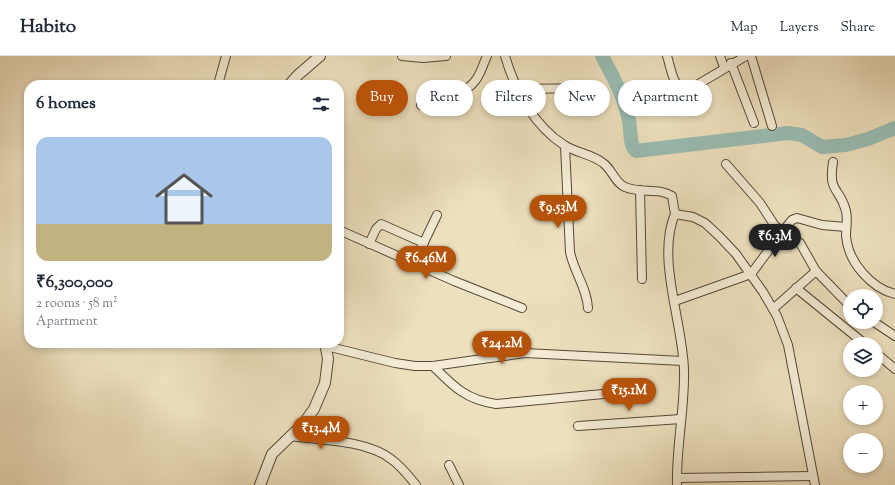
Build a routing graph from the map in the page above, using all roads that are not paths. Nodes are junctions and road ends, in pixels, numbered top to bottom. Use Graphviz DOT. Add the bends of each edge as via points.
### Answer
graph roads {
  1 [pos="226,56"];
  2 [pos="320,56"];
  3 [pos="402,56"];
  4 [pos="446,56"];
  5 [pos="487,56"];
  6 [pos="505,56"];
  7 [pos="667,56"];
  8 [pos="720,56"];
  9 [pos="746,56"];
  10 [pos="751,56"];
  11 [pos="423,57"];
  12 [pos="728,65"];
  13 [pos="219,80"];
  14 [pos="294,80"];
  15 [pos="515,80"];
  16 [pos="473,84"];
  17 [pos="534,116"];
  18 [pos="754,123"];
  19 [pos="772,126"];
  20 [pos="565,146"];
  21 [pos="833,162"];
  22 [pos="726,164"];
  23 [pos="640,190"];
  24 [pos="675,214"];
  25 [pos="437,215"];
  26 [pos="846,227"];
  27 [pos="783,230"];
  28 [pos="344,232"];
  29 [pos="424,243"];
  30 [pos="369,244"];
  31 [pos="414,264"];
  32 [pos="816,271"];
  33 [pos="751,274"];
  34 [pos="642,279"];
  35 [pos="796,288"];
  36 [pos="895,294"];
  37 [pos="843,299"];
  38 [pos="675,301"];
  39 [pos="522,308"];
  40 [pos="588,308"];
  41 [pos="773,309"];
  42 [pos="883,327"];
  43 [pos="894,333"];
  44 [pos="856,337"];
  45 [pos="326,348"];
  46 [pos="338,348"];
  47 [pos="883,359"];
  48 [pos="683,362"];
  49 [pos="432,366"];
  50 [pos="895,369"];
  51 [pos="646,390"];
  52 [pos="681,419"];
  53 [pos="578,426"];
  54 [pos="290,436"];
  55 [pos="449,465"];
  56 [pos="813,476"];
  57 [pos="677,482"];
  58 [pos="260,485"];
  59 [pos="416,485"];
  60 [pos="459,485"];
  61 [pos="815,485"];
  1 -- 13 [label="street"];
  2 -- 14 [label="street"];
  3 -- 11 [label="street"];
  4 -- 11 [label="street"];
  5 -- 16 [label="street"];
  6 -- 15 [label="street"];
  7 -- 12 [label="street" via="677,85 685,92"];
  8 -- 12 [label="street"];
  9 -- 12 [label="street"];
  10 -- 19 [label="street"];
  12 -- 18 [label="street"];
  17 -- 20 [label="street"];
  20 -- 23 [label="street" via="600,160 623,186"];
  20 -- 40 [label="street" via="570,252 572,263 588,297"];
  21 -- 26 [label="street" via="831,183 844,206"];
  22 -- 27 [label="street" via="760,203 775,226"];
  23 -- 24 [label="street" via="665,191 672,196"];
  23 -- 34 [label="street"];
  24 -- 33 [label="street" via="693,217 705,223 736,254"];
  24 -- 38 [label="street" via="669,227 668,254"];
  25 -- 29 [label="street"];
  26 -- 27 [label="street" via="822,225 797,218"];
  26 -- 36 [label="street" via="849,247 863,274 874,285"];
  27 -- 32 [label="street" via="800,243"];
  27 -- 33 [label="street"];
  28 -- 30 [label="street"];
  29 -- 30 [label="street" via="381,224 376,228"];
  29 -- 31 [label="street"];
  30 -- 31 [label="street"];
  31 -- 39 [label="street"];
  32 -- 35 [label="street"];
  32 -- 37 [label="street"];
  33 -- 38 [label="street"];
  33 -- 41 [label="street"];
  35 -- 41 [label="street"];
  35 -- 44 [label="street"];
  38 -- 48 [label="street"];
  41 -- 56 [label="street" via="788,345"];
  42 -- 43 [label="street"];
  45 -- 54 [label="street" via="328,359 320,395 314,409"];
  46 -- 49 [label="street" via="395,363"];
  47 -- 50 [label="street"];
  48 -- 49 [label="street" via="525,353"];
  48 -- 52 [label="street"];
  49 -- 51 [label="street" via="470,397 496,404"];
  52 -- 53 [label="street"];
  52 -- 57 [label="street"];
  54 -- 58 [label="street" via="272,454"];
  54 -- 59 [label="street" via="355,444 379,452 403,469"];
  55 -- 60 [label="street"];
  56 -- 57 [label="street"];
  56 -- 61 [label="street"];
}
